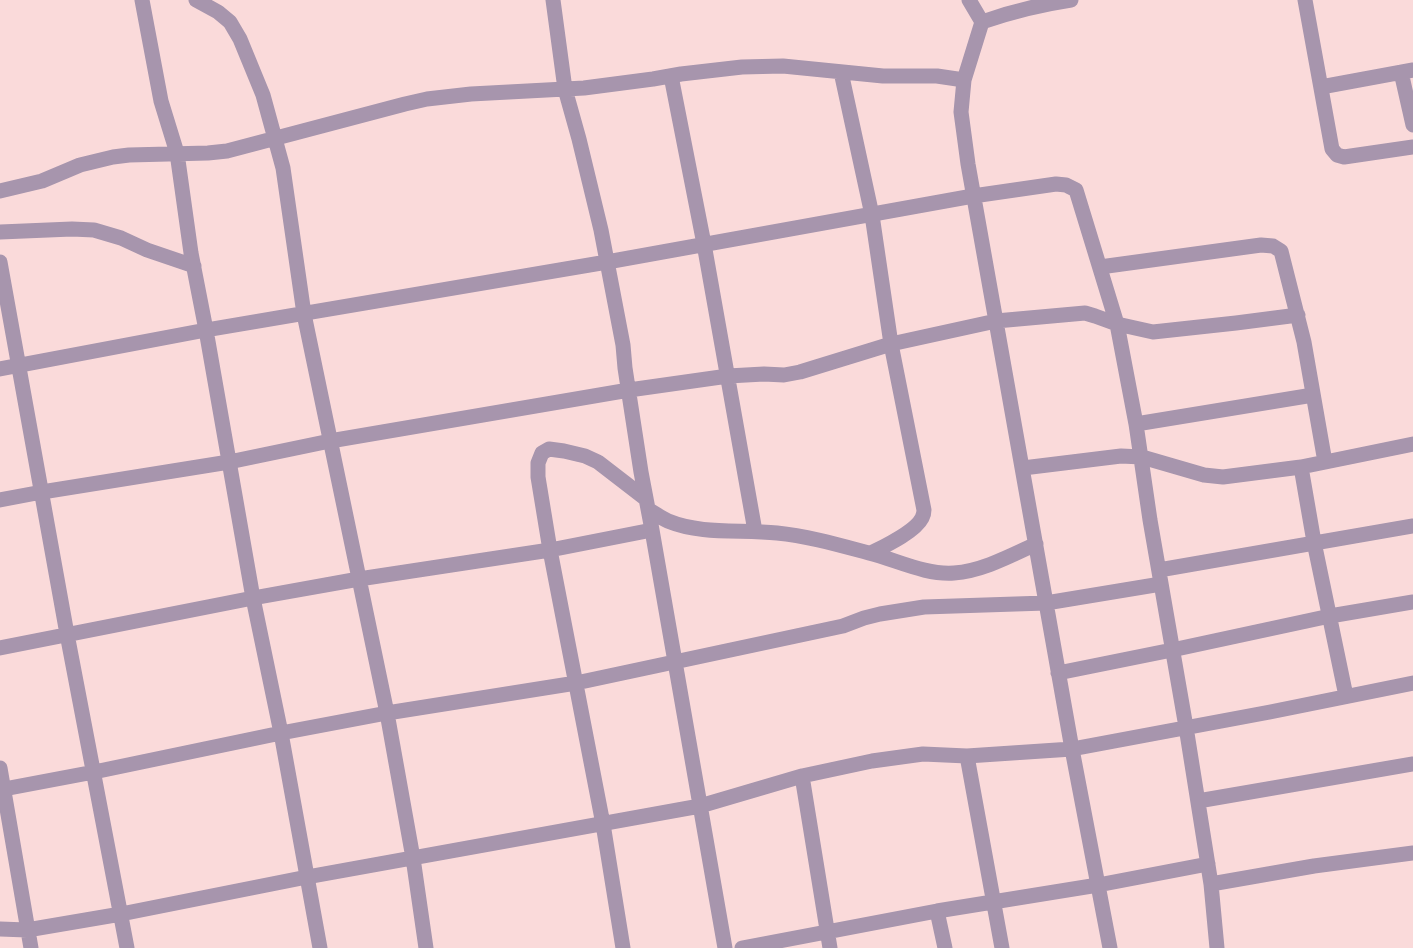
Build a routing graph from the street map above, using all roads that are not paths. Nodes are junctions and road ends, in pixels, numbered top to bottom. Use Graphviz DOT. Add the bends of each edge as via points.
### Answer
graph roads {
  1 [pos="142,0"];
  2 [pos="196,0"];
  3 [pos="553,0"];
  4 [pos="969,0"];
  5 [pos="1071,0"];
  6 [pos="1305,0"];
  7 [pos="982,22"];
  8 [pos="1407,71"];
  9 [pos="841,72"];
  10 [pos="671,76"];
  11 [pos="964,80"];
  12 [pos="1321,87"];
  13 [pos="565,89"];
  14 [pos="1413,126"];
  15 [pos="276,138"];
  16 [pos="1413,147"];
  17 [pos="177,153"];
  18 [pos="0,191"];
  19 [pos="973,196"];
  20 [pos="872,215"];
  21 [pos="0,232"];
  22 [pos="704,244"];
  23 [pos="0,262"];
  24 [pos="607,262"];
  25 [pos="194,266"];
  26 [pos="1100,267"];
  27 [pos="304,314"];
  28 [pos="1298,315"];
  29 [pos="996,321"];
  30 [pos="1117,324"];
  31 [pos="206,330"];
  32 [pos="891,344"];
  33 [pos="19,366"];
  34 [pos="0,369"];
  35 [pos="728,376"];
  36 [pos="629,390"];
  37 [pos="1314,395"];
  38 [pos="1136,424"];
  39 [pos="330,441"];
  40 [pos="1413,444"];
  41 [pos="1142,457"];
  42 [pos="229,462"];
  43 [pos="1325,462"];
  44 [pos="1301,467"];
  45 [pos="1023,468"];
  46 [pos="42,492"];
  47 [pos="0,500"];
  48 [pos="647,504"];
  49 [pos="1413,526"];
  50 [pos="652,530"];
  51 [pos="755,531"];
  52 [pos="1314,542"];
  53 [pos="1036,544"];
  54 [pos="550,550"];
  55 [pos="871,553"];
  56 [pos="1160,577"];
  57 [pos="359,579"];
  58 [pos="253,598"];
  59 [pos="1413,602"];
  60 [pos="1046,603"];
  61 [pos="1330,616"];
  62 [pos="68,634"];
  63 [pos="0,648"];
  64 [pos="1172,650"];
  65 [pos="675,662"];
  66 [pos="1058,673"];
  67 [pos="576,683"];
  68 [pos="1413,683"];
  69 [pos="1346,696"];
  70 [pos="388,713"];
  71 [pos="1186,727"];
  72 [pos="282,733"];
  73 [pos="1072,749"];
  74 [pos="967,756"];
  75 [pos="1413,764"];
  76 [pos="0,768"];
  77 [pos="94,772"];
  78 [pos="802,776"];
  79 [pos="4,789"];
  80 [pos="1198,802"];
  81 [pos="700,806"];
  82 [pos="603,824"];
  83 [pos="1412,857"];
  84 [pos="413,858"];
  85 [pos="1208,864"];
  86 [pos="307,877"];
  87 [pos="1211,884"];
  88 [pos="1098,885"];
  89 [pos="994,901"];
  90 [pos="937,911"];
  91 [pos="120,914"];
  92 [pos="0,929"];
  93 [pos="27,930"];
  94 [pos="827,932"];
  95 [pos="31,948"];
  96 [pos="127,948"];
  97 [pos="320,948"];
  98 [pos="426,948"];
  99 [pos="623,948"];
  100 [pos="725,948"];
  101 [pos="742,948"];
  102 [pos="830,948"];
  103 [pos="944,948"];
  104 [pos="1002,948"];
  105 [pos="1110,948"];
  106 [pos="1217,948"];
  1 -- 17 [label="street" via="161,101"];
  2 -- 15 [label="street" via="230,22 240,39"];
  3 -- 13 [label="street"];
  4 -- 7 [label="street"];
  5 -- 7 [label="street" via="1037,5"];
  6 -- 12 [label="street"];
  7 -- 11 [label="street"];
  8 -- 12 [label="street"];
  8 -- 14 [label="street"];
  9 -- 10 [label="street" via="758,66"];
  9 -- 11 [label="street"];
  9 -- 20 [label="street"];
  10 -- 13 [label="street"];
  10 -- 22 [label="street"];
  11 -- 19 [label="street" via="961,112"];
  12 -- 16 [label="street" via="1332,149 1337,156"];
  13 -- 15 [label="street" via="427,99"];
  13 -- 24 [label="street"];
  15 -- 17 [label="street" via="227,151"];
  15 -- 27 [label="street"];
  17 -- 18 [label="street" via="129,155 96,161 42,181"];
  17 -- 25 [label="street"];
  19 -- 20 [label="street"];
  19 -- 26 [label="street" via="1056,184 1076,190"];
  19 -- 29 [label="street"];
  20 -- 22 [label="street"];
  20 -- 32 [label="street"];
  21 -- 25 [label="street" via="94,230"];
  22 -- 24 [label="street"];
  22 -- 35 [label="street"];
  23 -- 33 [label="street"];
  24 -- 27 [label="street"];
  24 -- 36 [label="street"];
  25 -- 31 [label="street"];
  26 -- 28 [label="street" via="1273,246 1281,252"];
  26 -- 30 [label="street"];
  27 -- 31 [label="street"];
  27 -- 39 [label="street"];
  28 -- 30 [label="street" via="1153,332"];
  28 -- 37 [label="street"];
  29 -- 30 [label="street" via="1085,313"];
  29 -- 32 [label="street"];
  29 -- 45 [label="street"];
  30 -- 38 [label="street"];
  31 -- 33 [label="street"];
  31 -- 42 [label="street"];
  32 -- 35 [label="street" via="800,372"];
  32 -- 55 [label="street" via="924,510 917,524"];
  33 -- 34 [label="street"];
  33 -- 46 [label="street"];
  35 -- 36 [label="street"];
  35 -- 51 [label="street"];
  36 -- 39 [label="street"];
  36 -- 48 [label="street"];
  37 -- 38 [label="street"];
  37 -- 43 [label="street"];
  38 -- 41 [label="street"];
  39 -- 42 [label="street"];
  39 -- 57 [label="street"];
  40 -- 43 [label="street"];
  41 -- 44 [label="street" via="1204,475 1223,477"];
  41 -- 45 [label="street" via="1121,456"];
  41 -- 56 [label="street"];
  42 -- 46 [label="street"];
  42 -- 58 [label="street"];
  43 -- 44 [label="street"];
  44 -- 52 [label="street"];
  45 -- 53 [label="street"];
  46 -- 47 [label="street"];
  46 -- 62 [label="street"];
  48 -- 50 [label="street"];
  48 -- 51 [label="street" via="667,521 684,526 705,530"];
  48 -- 54 [label="street" via="598,462 549,449 542,453 538,463 538,477"];
  49 -- 52 [label="street"];
  50 -- 54 [label="street"];
  50 -- 65 [label="street"];
  51 -- 55 [label="street" via="780,533"];
  52 -- 56 [label="street"];
  52 -- 61 [label="street"];
  53 -- 55 [label="street" via="970,571 952,573 924,570"];
  53 -- 60 [label="street"];
  54 -- 57 [label="street"];
  54 -- 67 [label="street"];
  56 -- 60 [label="street"];
  56 -- 64 [label="street"];
  57 -- 58 [label="street"];
  57 -- 70 [label="street"];
  58 -- 62 [label="street"];
  58 -- 72 [label="street"];
  59 -- 61 [label="street"];
  60 -- 65 [label="street" via="924,607 880,614 843,626"];
  60 -- 66 [label="street"];
  61 -- 64 [label="street"];
  61 -- 69 [label="street"];
  62 -- 63 [label="street"];
  62 -- 77 [label="street"];
  64 -- 66 [label="street"];
  64 -- 71 [label="street"];
  65 -- 67 [label="street"];
  65 -- 81 [label="street"];
  66 -- 73 [label="street"];
  67 -- 70 [label="street"];
  67 -- 82 [label="street"];
  68 -- 69 [label="street"];
  69 -- 71 [label="street"];
  70 -- 72 [label="street"];
  70 -- 84 [label="street"];
  71 -- 73 [label="street"];
  71 -- 80 [label="street"];
  72 -- 77 [label="street"];
  72 -- 86 [label="street"];
  73 -- 74 [label="street"];
  73 -- 88 [label="street"];
  74 -- 78 [label="street" via="923,754"];
  74 -- 89 [label="street"];
  75 -- 80 [label="street"];
  76 -- 79 [label="street"];
  77 -- 79 [label="street"];
  77 -- 91 [label="street"];
  78 -- 81 [label="street"];
  78 -- 94 [label="street"];
  79 -- 93 [label="street"];
  80 -- 85 [label="street"];
  81 -- 82 [label="street"];
  81 -- 100 [label="street"];
  82 -- 84 [label="street"];
  82 -- 99 [label="street"];
  83 -- 87 [label="street" via="1314,866"];
  84 -- 86 [label="street"];
  84 -- 98 [label="street"];
  85 -- 87 [label="street"];
  85 -- 88 [label="street"];
  86 -- 91 [label="street"];
  86 -- 97 [label="street"];
  87 -- 106 [label="street"];
  88 -- 89 [label="street"];
  88 -- 105 [label="street"];
  89 -- 90 [label="street"];
  89 -- 104 [label="street"];
  90 -- 94 [label="street"];
  90 -- 103 [label="street"];
  91 -- 93 [label="street"];
  91 -- 96 [label="street"];
  92 -- 93 [label="street"];
  93 -- 95 [label="street"];
  94 -- 101 [label="street"];
  94 -- 102 [label="street"];
}
